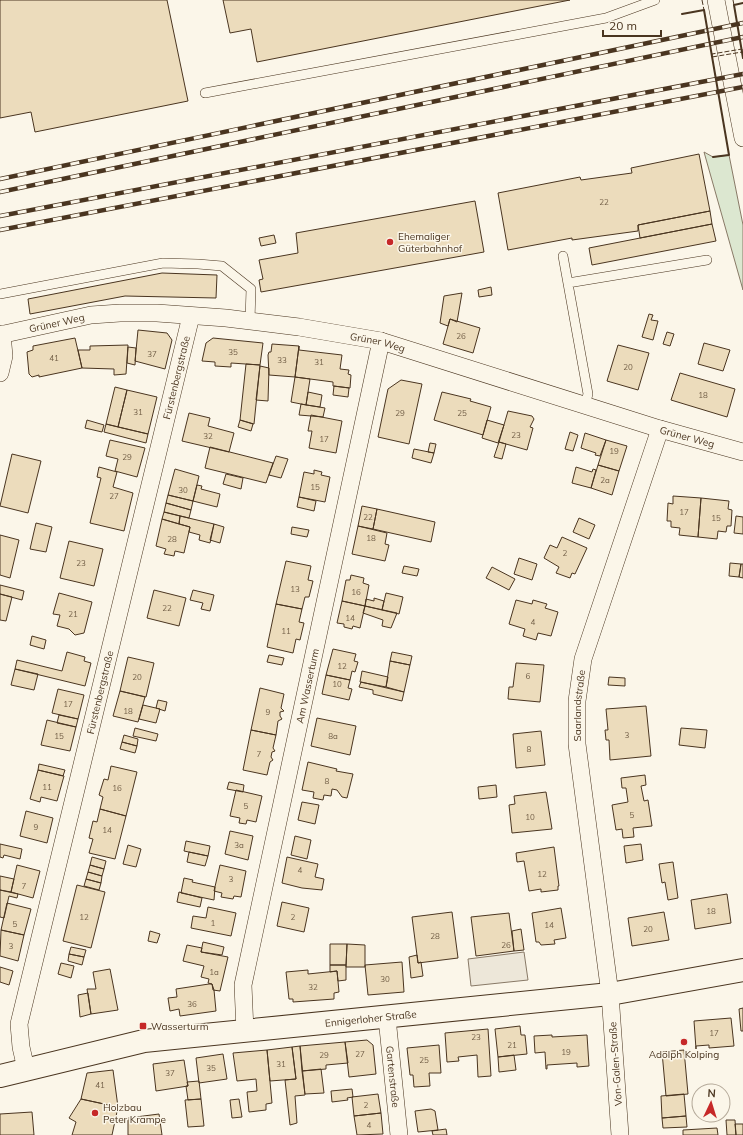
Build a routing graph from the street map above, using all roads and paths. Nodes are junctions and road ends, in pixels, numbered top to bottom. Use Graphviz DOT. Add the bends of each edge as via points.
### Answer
graph roads {
  1 [pos="655,0"];
  2 [pos="716,0"];
  3 [pos="205,94"];
  4 [pos="743,138"];
  5 [pos="563,256"];
  6 [pos="707,260"];
  7 [pos="568,283"];
  8 [pos="0,294"];
  9 [pos="191,316"];
  10 [pos="250,320"];
  11 [pos="1,334"];
  12 [pos="381,341"];
  13 [pos="0,373"];
  14 [pos="585,405"];
  15 [pos="660,429"];
  16 [pos="743,452"];
  17 [pos="743,970"];
  18 [pos="610,994"];
  19 [pos="387,1018"];
  20 [pos="245,1031"];
  21 [pos="26,1069"];
  22 [pos="0,1076"];
  23 [pos="400,1135"];
  24 [pos="620,1135"];
  1 -- 3 [label="lane" via="606,18"];
  2 -- 4 [label="street"];
  5 -- 7 [label="lane"];
  6 -- 7 [label="lane"];
  7 -- 14 [label="lane" via="588,394"];
  8 -- 10 [label="lane" via="163,264 222,266 251,289"];
  9 -- 10 [label="street, Grüner Weg"];
  9 -- 11 [label="street, Grüner Weg" via="120,313 91,315"];
  9 -- 21 [label="street, Fürstenbergstraße" via="19,1024"];
  10 -- 12 [label="street, Grüner Weg"];
  11 -- 13 [label="street" via="4,356"];
  12 -- 14 [label="street, Grüner Weg"];
  12 -- 20 [label="street, Am Wasserturm" via="243,985"];
  14 -- 15 [label="street, Grüner Weg"];
  15 -- 16 [label="street, Grüner Weg"];
  15 -- 18 [label="street, Saarlandstraße" via="583,659 577,701 576,744"];
  17 -- 18 [label="main road, Ennigerloher Straße"];
  18 -- 19 [label="main road, Ennigerloher Straße"];
  18 -- 24 [label="street, Von-Galen-Straße"];
  19 -- 20 [label="main road, Ennigerloher Straße"];
  19 -- 23 [label="street, Gartenstraße"];
  20 -- 21 [label="main road, Ennigerloher Straße" via="144,1041"];
  21 -- 22 [label="main road, Ennigerloher Straße"];
}
